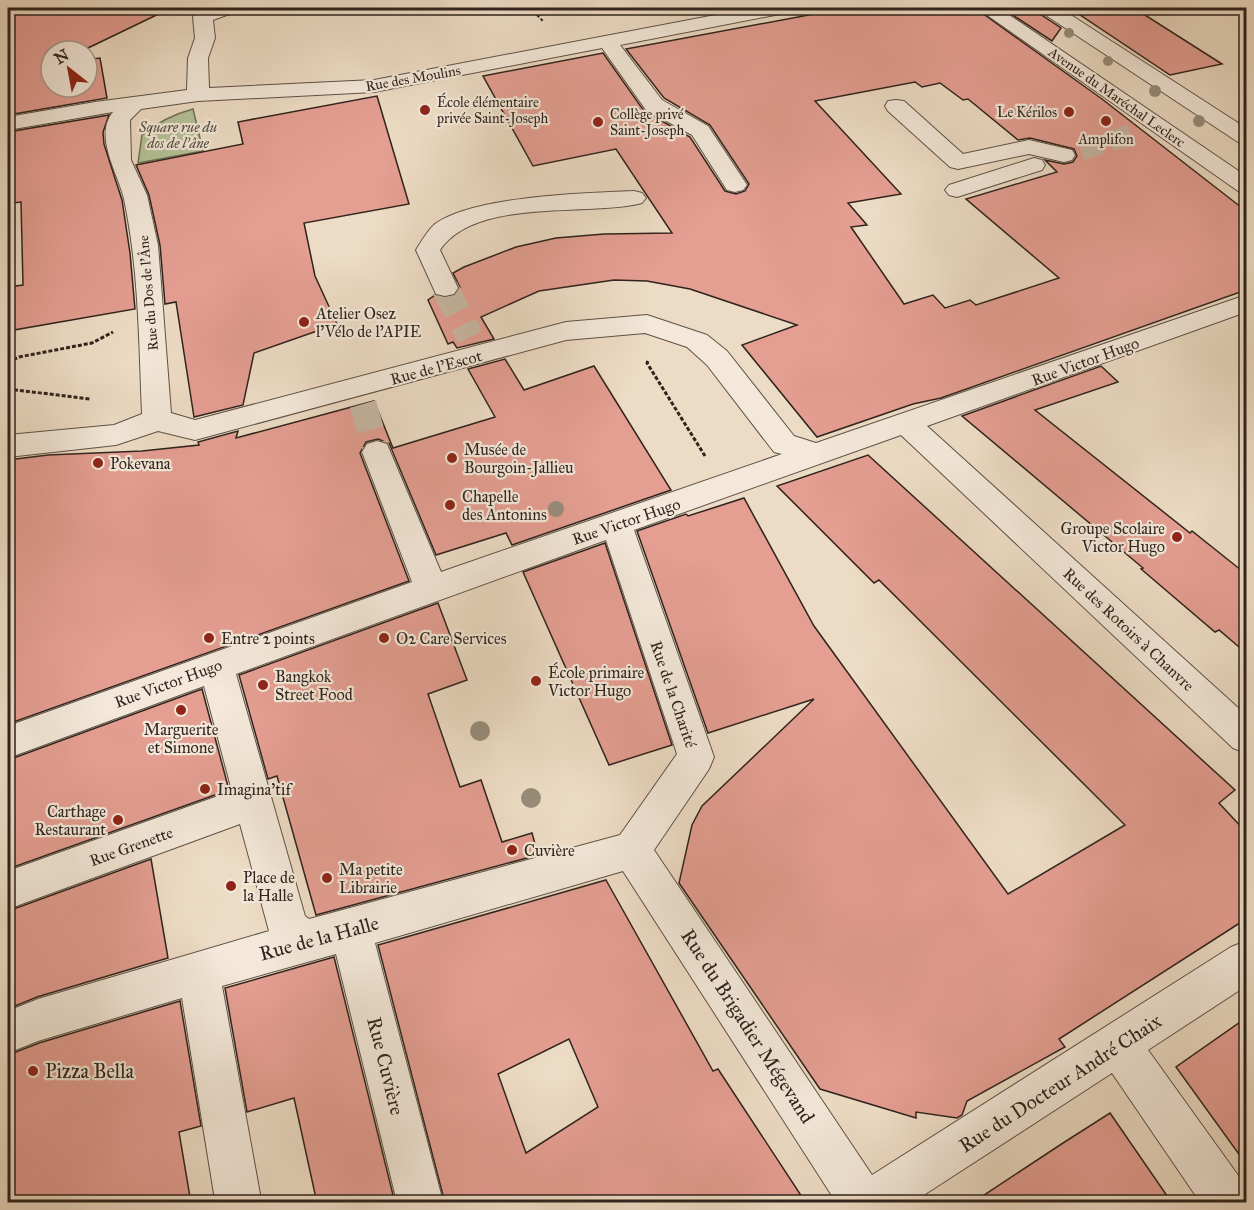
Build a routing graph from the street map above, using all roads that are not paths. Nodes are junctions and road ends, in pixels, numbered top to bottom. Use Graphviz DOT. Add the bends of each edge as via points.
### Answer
graph roads {
  1 [pos="228,8"];
  2 [pos="780,8"];
  3 [pos="987,8"];
  4 [pos="1048,8"];
  5 [pos="607,41"];
  6 [pos="198,95"];
  7 [pos="134,103"];
  8 [pos="896,106"];
  9 [pos="8,123"];
  10 [pos="1159,126"];
  11 [pos="1137,134"];
  12 [pos="1246,137"];
  13 [pos="735,185"];
  14 [pos="1246,186"];
  15 [pos="957,190"];
  16 [pos="634,198"];
  17 [pos="445,288"];
  18 [pos="1246,303"];
  19 [pos="156,412"];
  20 [pos="906,423"];
  21 [pos="8,446"];
  22 [pos="377,452"];
  23 [pos="818,454"];
  24 [pos="616,524"];
  25 [pos="431,589"];
  26 [pos="216,666"];
  27 [pos="1246,737"];
  28 [pos="8,742"];
  29 [pos="254,801"];
  30 [pos="632,850"];
  31 [pos="8,890"];
  32 [pos="351,930"];
  33 [pos="304,941"];
  34 [pos="1246,962"];
  35 [pos="199,972"];
  36 [pos="8,1032"];
  37 [pos="1118,1045"];
  38 [pos="237,1194"];
  39 [pos="420,1203"];
  40 [pos="863,1203"];
  41 [pos="872,1203"];
  42 [pos="1228,1203"];
  1 -- 6 [label="street" via="203,17 205,38 198,58"];
  2 -- 5 [label="street, Rue des Moulins"];
  3 -- 10 [label="street, Avenue du Maréchal Leclerc"];
  4 -- 12 [label="street"];
  5 -- 6 [label="street, Rue des Moulins" via="374,86"];
  5 -- 13 [label="street" via="654,105 700,131"];
  6 -- 7 [label="street, Rue des Moulins"];
  7 -- 9 [label="street, Rue des Moulins"];
  7 -- 19 [label="street, Rue du Dos de l'Âne" via="119,119 118,142 146,244"];
  8 -- 15 [label="street" via="958,162 1029,147 1073,153"];
  10 -- 11 [label="street"];
  10 -- 14 [label="street, Avenue du Maréchal Leclerc"];
  16 -- 17 [label="street" via="549,203 489,213 444,229 429,250"];
  18 -- 20 [label="street, Rue Victor Hugo"];
  19 -- 21 [label="street" via="116,435"];
  19 -- 23 [label="street, Rue de l'Escot" via="195,430 359,396 476,346 566,331 647,324 697,341 717,358 784,444"];
  20 -- 23 [label="street, Rue Victor Hugo"];
  20 -- 27 [label="street, Rue des Rotoirs à Chanvre"];
  22 -- 25 [label="street"];
  23 -- 24 [label="street, Rue Victor Hugo"];
  24 -- 25 [label="street, Rue Victor Hugo"];
  24 -- 30 [label="street, Rue de la Charité" via="696,757"];
  25 -- 26 [label="street, Rue Victor Hugo"];
  26 -- 28 [label="street, Rue Victor Hugo"];
  26 -- 29 [label="street"];
  29 -- 31 [label="street, Rue Grenette"];
  29 -- 33 [label="street" via="288,928"];
  30 -- 32 [label="street, Rue de la Halle"];
  30 -- 40 [label="street, Rue du Brigadier Mégevand"];
  32 -- 33 [label="street, Rue de la Halle"];
  32 -- 39 [label="street, Rue Cuvière"];
  33 -- 35 [label="street, Rue de la Halle"];
  34 -- 37 [label="street, Rue du Docteur André Chaix"];
  35 -- 36 [label="street, Rue de la Halle"];
  35 -- 38 [label="street"];
  37 -- 41 [label="street, Rue du Docteur André Chaix"];
  37 -- 42 [label="street"];
}
